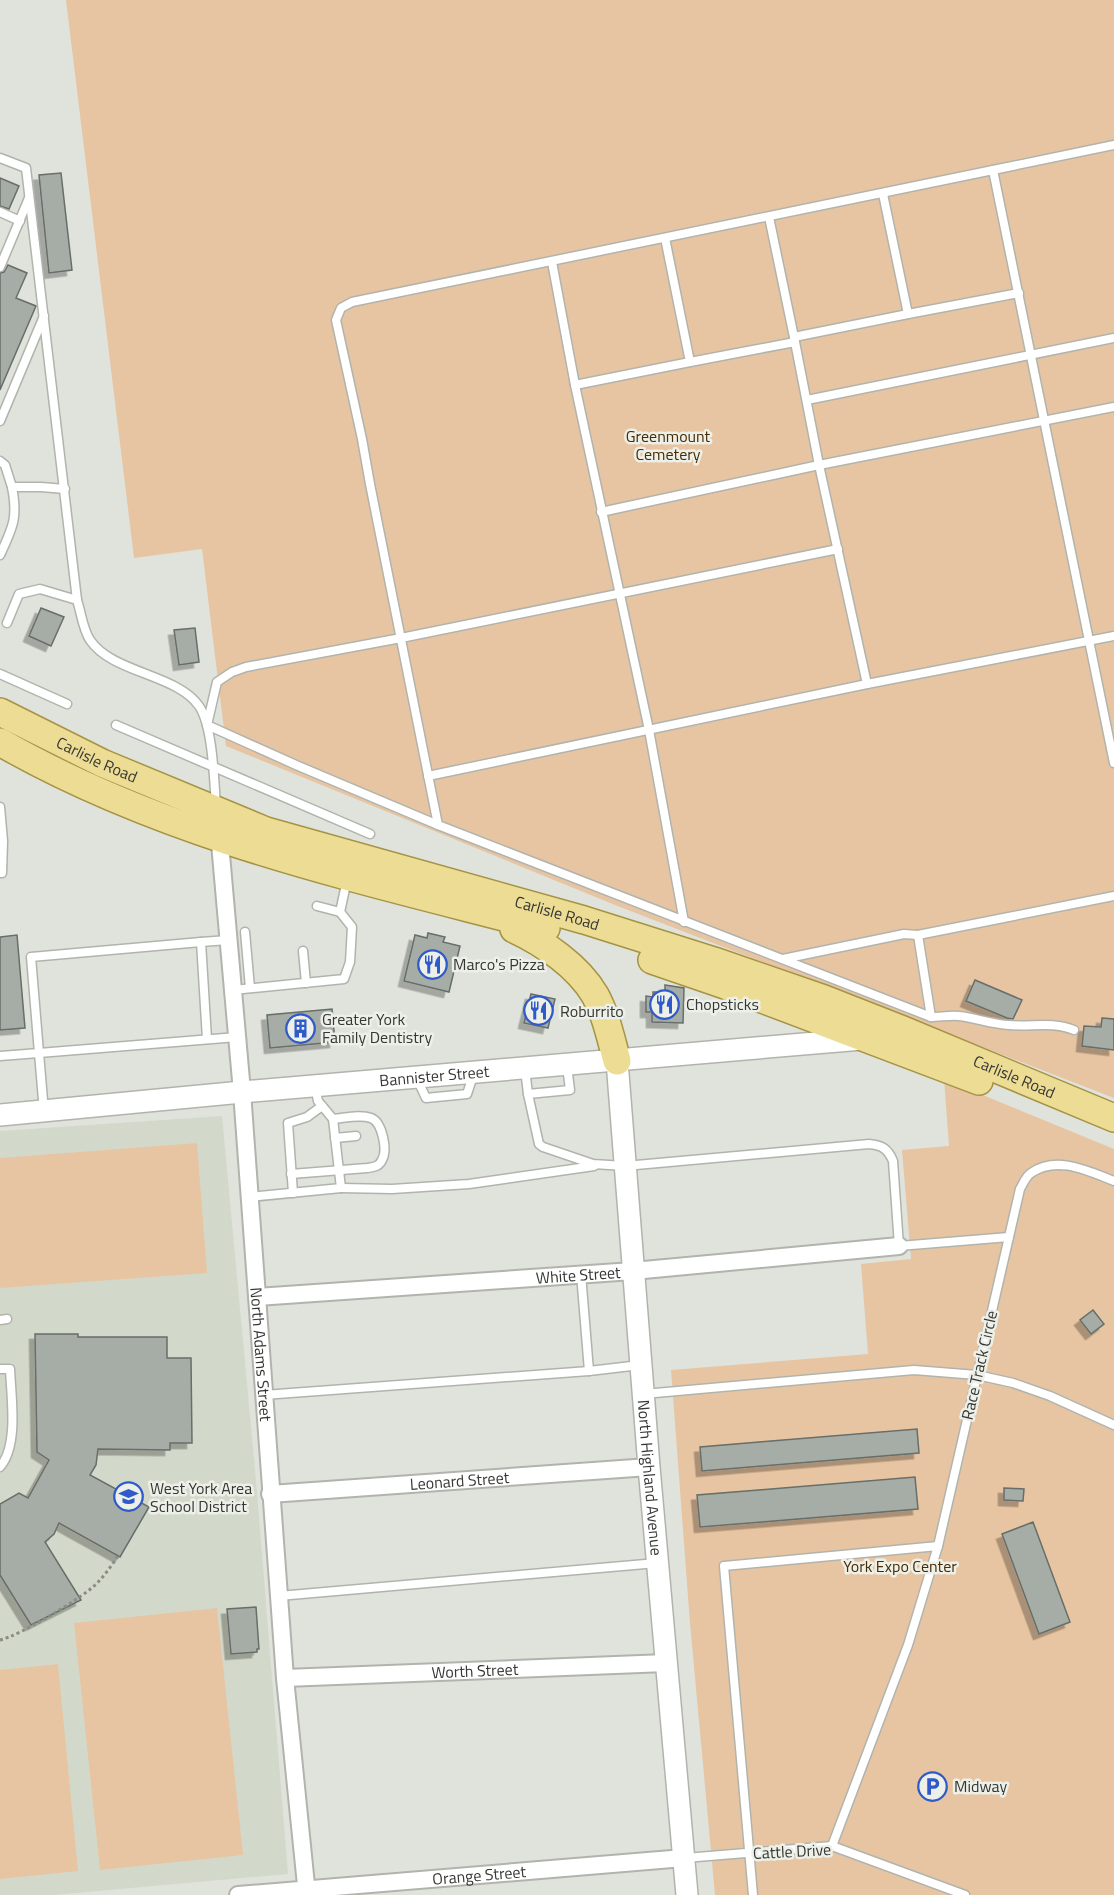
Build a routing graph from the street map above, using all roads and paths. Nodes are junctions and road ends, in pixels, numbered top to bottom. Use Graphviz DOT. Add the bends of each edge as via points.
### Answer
graph roads {
  1 [pos="1114,145"];
  2 [pos="0,158"];
  3 [pos="993,170"];
  4 [pos="883,194"];
  5 [pos="30,196"];
  6 [pos="0,213"];
  7 [pos="769,217"];
  8 [pos="20,221"];
  9 [pos="665,238"];
  10 [pos="1,261"];
  11 [pos="552,262"];
  12 [pos="1019,293"];
  13 [pos="908,314"];
  14 [pos="45,315"];
  15 [pos="1114,338"];
  16 [pos="795,340"];
  17 [pos="1032,355"];
  18 [pos="690,362"];
  19 [pos="575,386"];
  20 [pos="807,400"];
  21 [pos="1114,407"];
  22 [pos="0,420"];
  23 [pos="1045,420"];
  24 [pos="0,461"];
  25 [pos="819,465"];
  26 [pos="12,487"];
  27 [pos="65,489"];
  28 [pos="602,512"];
  29 [pos="837,549"];
  30 [pos="0,555"];
  31 [pos="619,594"];
  32 [pos="77,600"];
  33 [pos="7,623"];
  34 [pos="1114,636"];
  35 [pos="401,638"];
  36 [pos="1088,641"];
  37 [pos="0,674"];
  38 [pos="867,684"];
  39 [pos="67,704"];
  40 [pos="0,712"];
  41 [pos="116,725"];
  42 [pos="207,725"];
  43 [pos="649,730"];
  44 [pos="0,742"];
  45 [pos="1114,763"];
  46 [pos="212,765"];
  47 [pos="428,776"];
  48 [pos="0,807"];
  49 [pos="438,825"];
  50 [pos="218,826"];
  51 [pos="370,834"];
  52 [pos="0,873"];
  53 [pos="347,877"];
  54 [pos="1114,896"];
  55 [pos="317,906"];
  56 [pos="474,909"];
  57 [pos="340,912"];
  58 [pos="684,922"];
  59 [pos="245,932"];
  60 [pos="918,935"];
  61 [pos="201,942"];
  62 [pos="229,945"];
  63 [pos="247,948"];
  64 [pos="303,951"];
  65 [pos="782,960"];
  66 [pos="306,983"];
  67 [pos="250,988"];
  68 [pos="233,990"];
  69 [pos="931,1017"];
  70 [pos="1074,1030"];
  71 [pos="237,1037"];
  72 [pos="869,1038"];
  73 [pos="207,1039"];
  74 [pos="39,1053"];
  75 [pos="0,1056"];
  76 [pos="617,1061"];
  77 [pos="567,1065"];
  78 [pos="991,1067"];
  79 [pos="525,1068"];
  80 [pos="314,1085"];
  81 [pos="242,1092"];
  82 [pos="528,1094"];
  83 [pos="322,1106"];
  84 [pos="44,1112"];
  85 [pos="0,1115"];
  86 [pos="1114,1118"];
  87 [pos="333,1119"];
  88 [pos="1114,1134"];
  89 [pos="356,1136"];
  90 [pos="372,1136"];
  91 [pos="382,1136"];
  92 [pos="335,1138"];
  93 [pos="597,1165"];
  94 [pos="625,1166"];
  95 [pos="339,1170"];
  96 [pos="291,1174"];
  97 [pos="1114,1181"];
  98 [pos="341,1188"];
  99 [pos="293,1193"];
  100 [pos="250,1197"];
  101 [pos="1009,1237"];
  102 [pos="899,1245"];
  103 [pos="633,1271"];
  104 [pos="580,1274"];
  105 [pos="257,1297"];
  106 [pos="642,1365"];
  107 [pos="0,1369"];
  108 [pos="589,1371"];
  109 [pos="977,1375"];
  110 [pos="644,1394"];
  111 [pos="264,1395"];
  112 [pos="1114,1425"];
  113 [pos="0,1467"];
  114 [pos="649,1467"];
  115 [pos="270,1494"];
  116 [pos="938,1546"];
  117 [pos="118,1556"];
  118 [pos="657,1563"];
  119 [pos="279,1596"];
  120 [pos="0,1640"];
  121 [pos="666,1663"];
  122 [pos="285,1678"];
  123 [pos="832,1846"];
  124 [pos="750,1853"];
  125 [pos="684,1858"];
  126 [pos="307,1893"];
  127 [pos="960,1894"];
  128 [pos="238,1895"];
  129 [pos="687,1895"];
  130 [pos="753,1895"];
  1 -- 3 [label="lane"];
  2 -- 5 [label="lane" via="26,168"];
  3 -- 4 [label="lane"];
  3 -- 12 [label="lane"];
  4 -- 7 [label="lane"];
  4 -- 13 [label="lane"];
  5 -- 8 [label="lane"];
  5 -- 14 [label="lane"];
  6 -- 8 [label="lane"];
  7 -- 9 [label="lane"];
  7 -- 16 [label="lane"];
  8 -- 10 [label="lane"];
  9 -- 11 [label="lane"];
  9 -- 18 [label="lane"];
  11 -- 19 [label="lane"];
  11 -- 35 [label="lane" via="352,302 341,308 336,320"];
  12 -- 13 [label="lane"];
  12 -- 17 [label="lane"];
  13 -- 16 [label="lane"];
  14 -- 22 [label="lane"];
  14 -- 27 [label="lane"];
  15 -- 17 [label="lane"];
  16 -- 18 [label="lane"];
  16 -- 20 [label="lane"];
  17 -- 20 [label="lane"];
  17 -- 23 [label="lane"];
  18 -- 19 [label="lane"];
  19 -- 28 [label="lane"];
  20 -- 25 [label="lane"];
  21 -- 23 [label="lane"];
  23 -- 25 [label="lane"];
  23 -- 36 [label="lane"];
  24 -- 26 [label="lane"];
  25 -- 28 [label="lane"];
  25 -- 29 [label="lane"];
  26 -- 27 [label="lane"];
  26 -- 30 [label="lane" via="14,523"];
  27 -- 32 [label="lane"];
  28 -- 31 [label="lane"];
  29 -- 31 [label="lane"];
  29 -- 38 [label="lane"];
  31 -- 35 [label="lane"];
  31 -- 43 [label="lane"];
  32 -- 33 [label="lane" via="40,589 19,594"];
  32 -- 42 [label="lane" via="89,639 105,655 185,692 199,706"];
  34 -- 36 [label="lane"];
  35 -- 42 [label="lane" via="232,672 217,682"];
  35 -- 47 [label="lane"];
  36 -- 38 [label="lane"];
  36 -- 45 [label="lane"];
  37 -- 39 [label="lane"];
  38 -- 43 [label="lane"];
  40 -- 50 [label="main road, Carlisle Road"];
  41 -- 46 [label="lane"];
  42 -- 46 [label="lane"];
  42 -- 49 [label="lane"];
  43 -- 47 [label="lane"];
  43 -- 58 [label="lane"];
  44 -- 50 [label="main road, Carlisle Road" via="144,811"];
  46 -- 50 [label="lane"];
  46 -- 51 [label="lane"];
  47 -- 49 [label="lane"];
  48 -- 52 [label="lane"];
  49 -- 58 [label="lane"];
  50 -- 53 [label="main road, Carlisle Road" via="286,860"];
  50 -- 62 [label="street, North Adams Street"];
  50 -- 78 [label="main road, Carlisle Road" via="266,831 584,920 824,999"];
  53 -- 56 [label="main road, Carlisle Road"];
  53 -- 57 [label="lane"];
  54 -- 60 [label="lane"];
  55 -- 57 [label="lane"];
  56 -- 72 [label="main road, Carlisle Road" via="646,958"];
  56 -- 76 [label="main road" via="532,938 583,979 606,1021"];
  57 -- 66 [label="lane" via="352,927 348,973 344,979"];
  58 -- 65 [label="lane"];
  59 -- 63 [label="lane"];
  60 -- 65 [label="lane" via="904,934"];
  60 -- 69 [label="lane"];
  61 -- 62 [label="lane"];
  61 -- 73 [label="lane"];
  61 -- 74 [label="lane" via="32,957"];
  62 -- 63 [label="lane"];
  62 -- 68 [label="street, North Adams Street"];
  63 -- 67 [label="lane"];
  64 -- 66 [label="lane"];
  65 -- 69 [label="lane"];
  66 -- 67 [label="lane"];
  67 -- 68 [label="lane"];
  68 -- 71 [label="street, North Adams Street"];
  69 -- 70 [label="lane" via="958,1016 1012,1026 1063,1025"];
  71 -- 73 [label="lane"];
  71 -- 81 [label="street, North Adams Street"];
  72 -- 76 [label="street, Bannister Street"];
  72 -- 78 [label="main road" via="906,1039"];
  72 -- 88 [label="main road, Carlisle Road"];
  73 -- 74 [label="lane"];
  74 -- 75 [label="lane"];
  74 -- 84 [label="lane"];
  76 -- 77 [label="street, Bannister Street"];
  76 -- 94 [label="street, North Highland Avenue"];
  77 -- 79 [label="street, Bannister Street"];
  77 -- 82 [label="lane" via="570,1090"];
  78 -- 86 [label="main road, Carlisle Road"];
  79 -- 80 [label="street, Bannister Street"];
  79 -- 82 [label="lane"];
  80 -- 81 [label="street, Bannister Street"];
  80 -- 83 [label="lane"];
  81 -- 84 [label="street, Bannister Street"];
  81 -- 100 [label="street, North Adams Street"];
  82 -- 93 [label="lane" via="539,1144"];
  83 -- 87 [label="lane"];
  83 -- 96 [label="lane" via="307,1118 288,1124"];
  84 -- 85 [label="street, Bannister Street"];
  87 -- 91 [label="lane" via="372,1118"];
  87 -- 92 [label="lane"];
  89 -- 92 [label="lane"];
  90 -- 91 [label="lane"];
  91 -- 95 [label="lane" via="385,1152 376,1167"];
  92 -- 95 [label="lane"];
  93 -- 94 [label="lane"];
  93 -- 98 [label="lane" via="469,1184"];
  94 -- 102 [label="lane" via="879,1145 889,1151 893,1161"];
  94 -- 103 [label="street, North Highland Avenue"];
  95 -- 96 [label="lane"];
  95 -- 98 [label="lane"];
  96 -- 99 [label="lane"];
  97 -- 101 [label="lane, Race Track Circle" via="1077,1166 1049,1164 1029,1174 1020,1189"];
  98 -- 99 [label="lane"];
  99 -- 100 [label="lane"];
  100 -- 105 [label="street, North Adams Street"];
  101 -- 102 [label="lane"];
  101 -- 109 [label="lane, Race Track Circle"];
  102 -- 103 [label="street, White Street"];
  103 -- 104 [label="street, White Street"];
  103 -- 106 [label="street, North Highland Avenue"];
  104 -- 105 [label="street, White Street"];
  104 -- 108 [label="lane"];
  105 -- 111 [label="street, North Adams Street"];
  106 -- 108 [label="lane"];
  106 -- 110 [label="street, North Highland Avenue"];
  107 -- 113 [label="lane" via="10,1369 12,1402 11,1439"];
  108 -- 111 [label="lane"];
  109 -- 110 [label="lane" via="914,1370"];
  109 -- 112 [label="lane" via="1050,1396"];
  109 -- 116 [label="lane, Race Track Circle"];
  110 -- 114 [label="street, North Highland Avenue"];
  111 -- 115 [label="street, North Adams Street"];
  114 -- 115 [label="street, Leonard Street"];
  114 -- 118 [label="street, North Highland Avenue"];
  115 -- 119 [label="street, North Adams Street"];
  116 -- 123 [label="lane, Race Track Circle" via="908,1645"];
  116 -- 124 [label="lane" via="724,1566"];
  117 -- 120 [label="path" via="79,1597"];
  118 -- 119 [label="lane"];
  118 -- 121 [label="street, North Highland Avenue"];
  119 -- 122 [label="street, North Adams Street"];
  121 -- 122 [label="street, Worth Street"];
  121 -- 125 [label="street, North Highland Avenue"];
  122 -- 126 [label="street, North Adams Street"];
  123 -- 124 [label="lane, Cattle Drive"];
  123 -- 127 [label="lane, Cattle Drive"];
  124 -- 125 [label="lane, Cattle Drive"];
  124 -- 130 [label="lane"];
  125 -- 126 [label="street, Orange Street"];
  125 -- 129 [label="street, North Highland Avenue"];
  126 -- 128 [label="street, Orange Street"];
}
